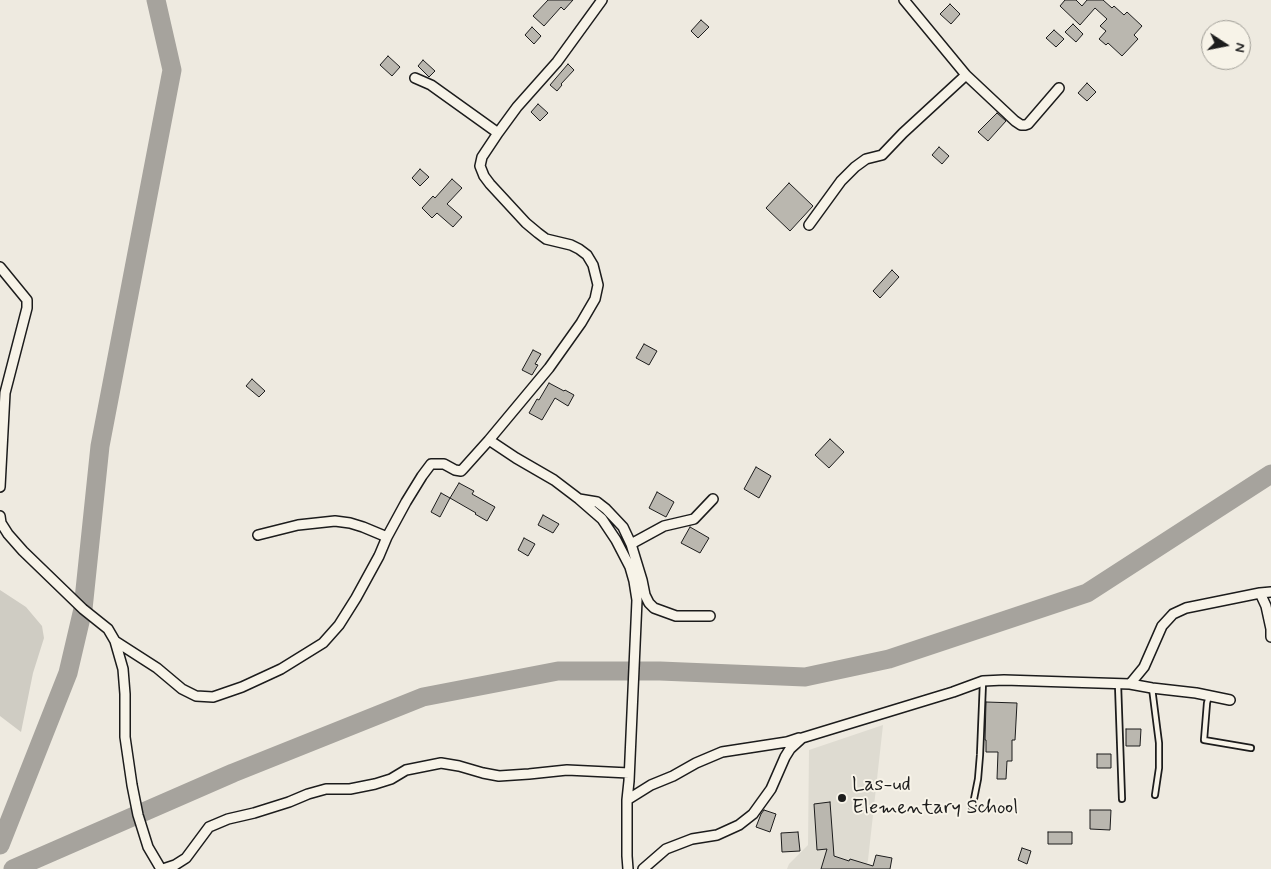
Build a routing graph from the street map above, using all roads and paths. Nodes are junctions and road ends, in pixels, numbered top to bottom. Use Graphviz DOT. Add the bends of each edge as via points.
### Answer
graph roads {
  1 [pos="602,0"];
  2 [pos="904,0"];
  3 [pos="966,75"];
  4 [pos="414,78"];
  5 [pos="1059,88"];
  6 [pos="498,133"];
  7 [pos="809,226"];
  8 [pos="0,267"];
  9 [pos="489,440"];
  10 [pos="0,487"];
  11 [pos="579,499"];
  12 [pos="713,500"];
  13 [pos="0,516"];
  14 [pos="258,535"];
  15 [pos="387,537"];
  16 [pos="631,544"];
  17 [pos="1271,592"];
  18 [pos="1260,593"];
  19 [pos="710,616"];
  20 [pos="1271,637"];
  21 [pos="115,641"];
  22 [pos="983,681"];
  23 [pos="1118,683"];
  24 [pos="1130,684"];
  25 [pos="1152,688"];
  26 [pos="1209,696"];
  27 [pos="1230,700"];
  28 [pos="802,738"];
  29 [pos="1251,748"];
  30 [pos="629,769"];
  31 [pos="1155,795"];
  32 [pos="1122,799"];
  33 [pos="627,800"];
  34 [pos="972,809"];
  35 [pos="162,869"];
  36 [pos="628,869"];
  37 [pos="643,869"];
  1 -- 6 [label="street" via="557,62"];
  2 -- 3 [label="street"];
  3 -- 5 [label="street" via="1020,125 1028,124"];
  3 -- 7 [label="street" via="882,155 866,159 855,167"];
  4 -- 6 [label="street" via="430,85"];
  6 -- 9 [label="street" via="482,157 480,166 484,176 538,233 546,239 571,245 587,255 598,285 595,299 581,323 549,368"];
  8 -- 10 [label="street" via="27,300 27,308 5,393"];
  9 -- 11 [label="street"];
  9 -- 15 [label="street" via="461,471 444,464 431,464"];
  11 -- 16 [label="street" via="597,502 606,509 623,527"];
  11 -- 30 [label="street" via="602,519 630,566 634,581 637,600"];
  12 -- 16 [label="street" via="694,519 664,526"];
  13 -- 21 [label="street" via="0,522 18,546 108,629"];
  14 -- 15 [label="street" via="298,525 335,521"];
  15 -- 21 [label="street" via="356,598 339,625 322,643 281,669 242,688 213,697 196,696 182,690 157,668"];
  16 -- 19 [label="street" via="648,603 676,616"];
  17 -- 18 [label="street"];
  18 -- 20 [label="street" via="1266,606"];
  18 -- 24 [label="street" via="1186,608 1173,614 1162,626 1144,667"];
  21 -- 35 [label="street" via="123,669 125,736 132,785 148,847"];
  22 -- 23 [label="street"];
  22 -- 28 [label="street"];
  22 -- 34 [label="lane" via="978,780"];
  23 -- 24 [label="street"];
  23 -- 32 [label="lane"];
  24 -- 25 [label="street"];
  25 -- 26 [label="street"];
  25 -- 31 [label="lane" via="1159,743"];
  26 -- 27 [label="street"];
  26 -- 29 [label="lane" via="1204,740"];
  28 -- 33 [label="street" via="722,752 651,785"];
  28 -- 37 [label="street" via="790,749 771,789 753,814 717,835 692,839 666,849"];
  30 -- 33 [label="street"];
  30 -- 35 [label="street" via="499,776 441,763 406,770 374,784 350,790 326,789 228,819 209,827 186,858"];
  33 -- 36 [label="street"];
}
